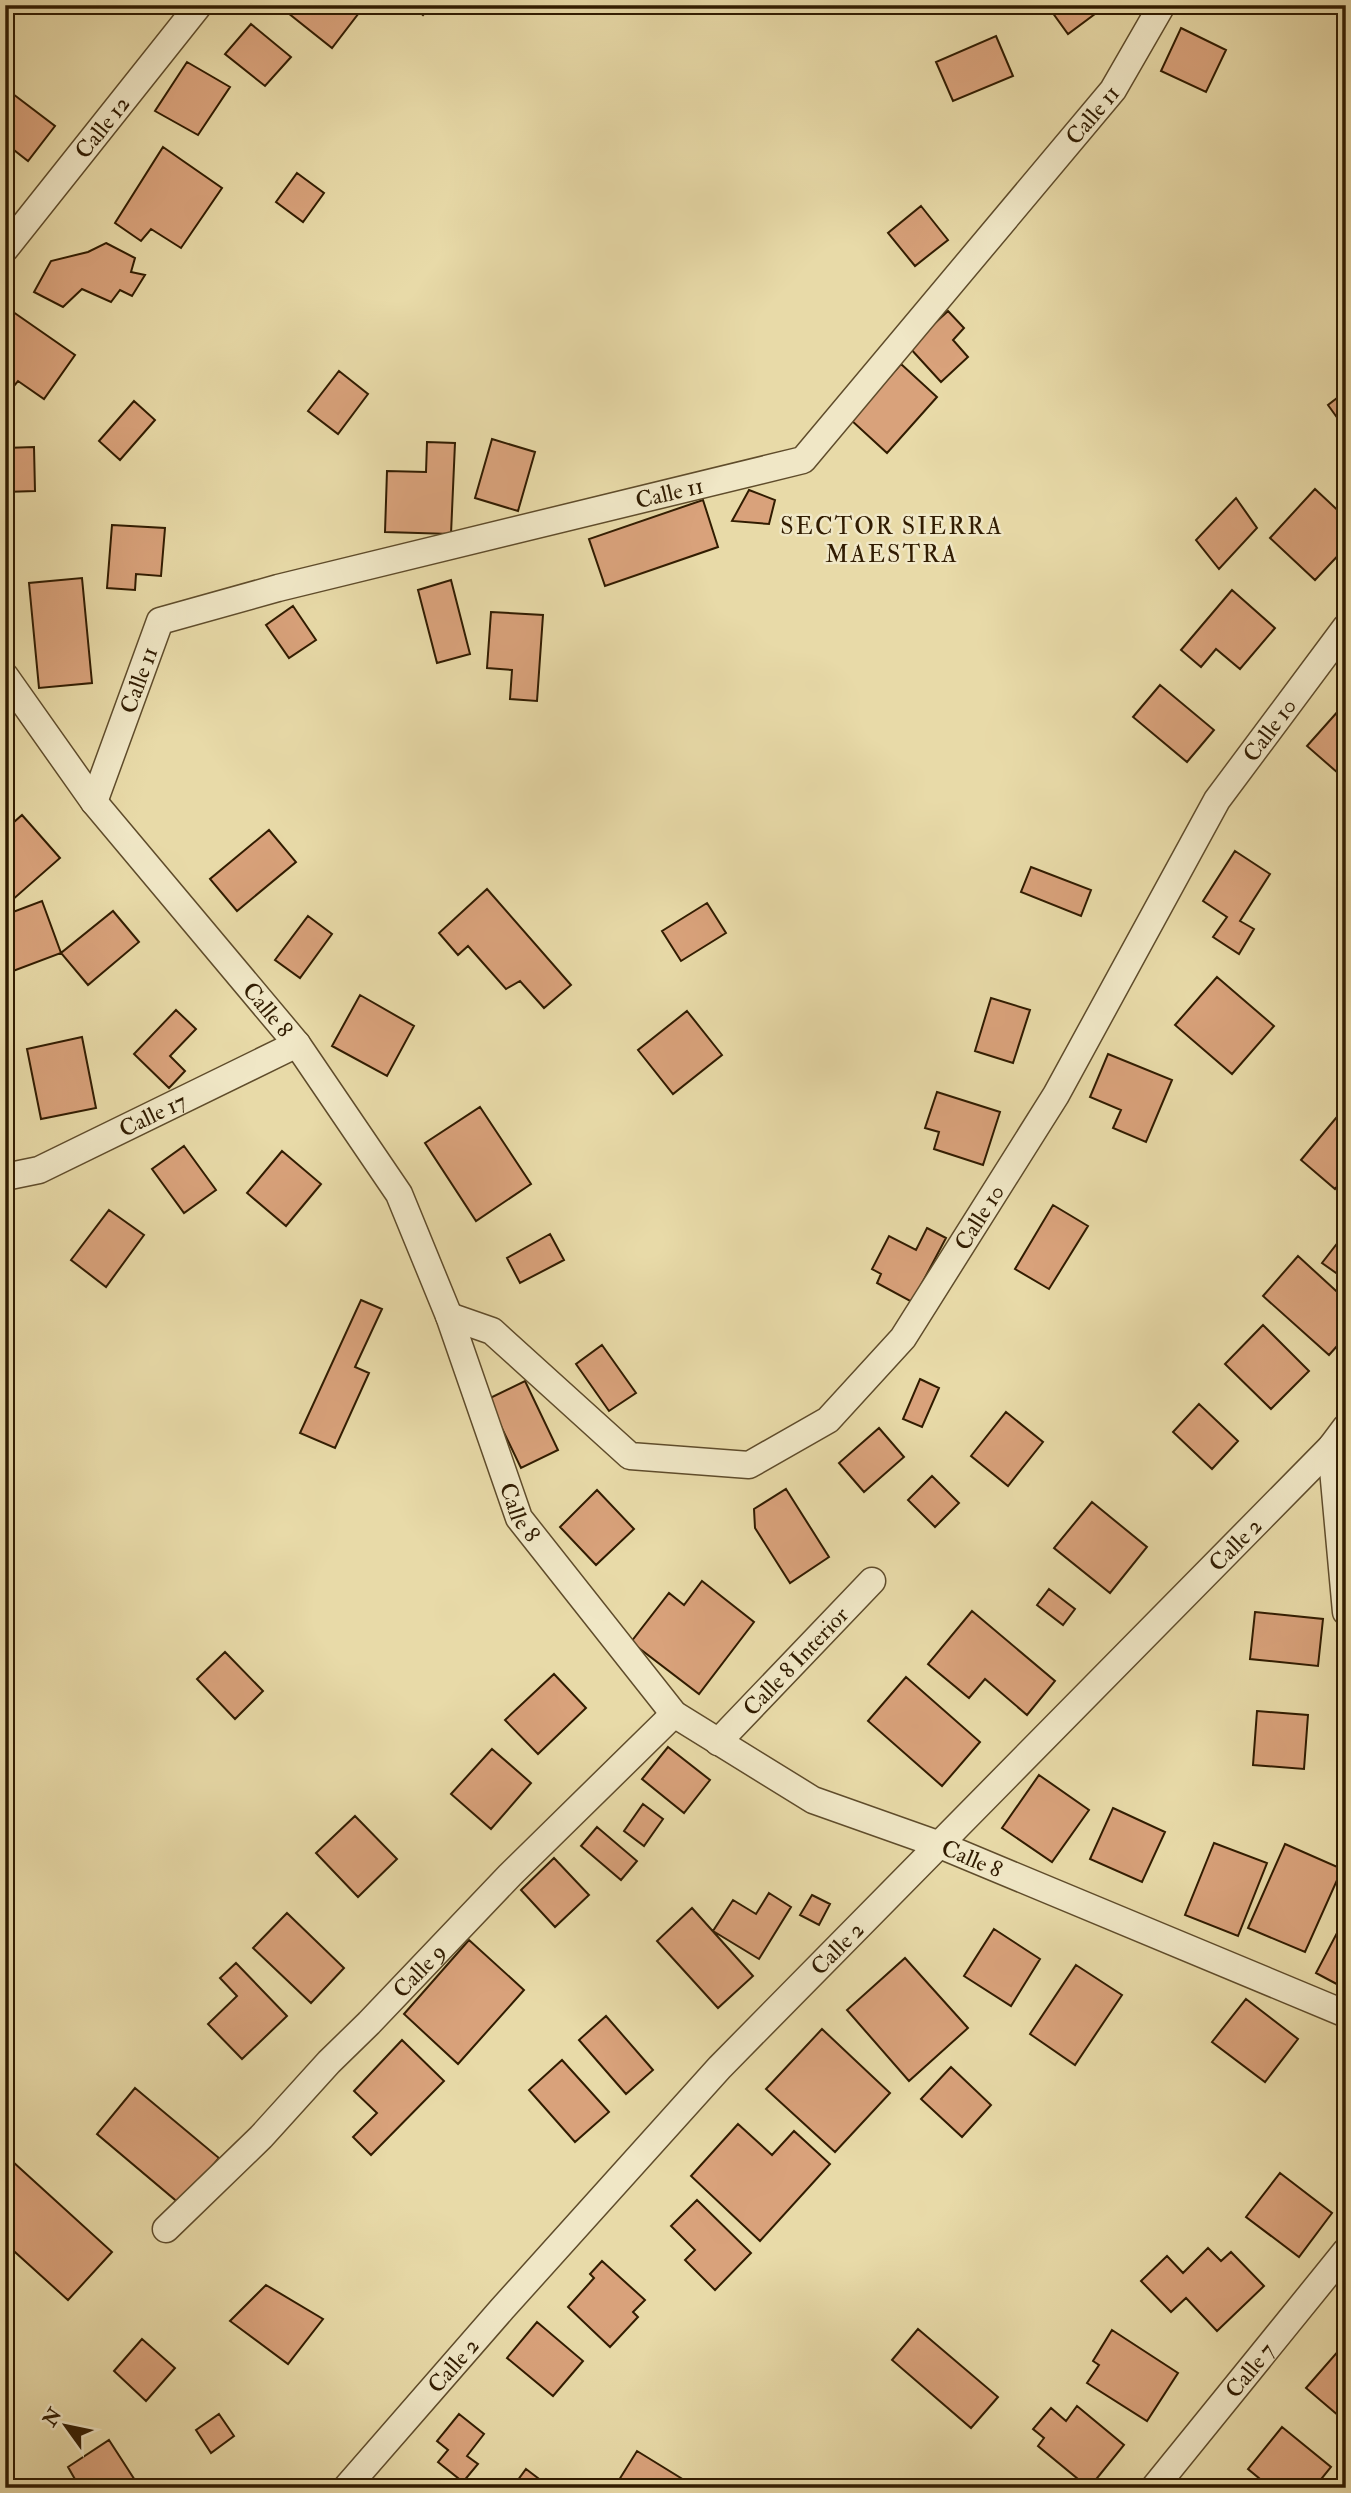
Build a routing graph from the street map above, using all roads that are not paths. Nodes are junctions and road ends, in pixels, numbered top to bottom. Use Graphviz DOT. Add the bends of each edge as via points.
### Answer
graph roads {
  1 [pos="198,5"];
  2 [pos="1162,5"];
  3 [pos="5,249"];
  4 [pos="1346,627"];
  5 [pos="5,676"];
  6 [pos="94,802"];
  7 [pos="297,1044"];
  8 [pos="5,1177"];
  9 [pos="449,1316"];
  10 [pos="1338,1437"];
  11 [pos="872,1581"];
  12 [pos="1346,1612"];
  13 [pos="674,1714"];
  14 [pos="718,1742"];
  15 [pos="940,1845"];
  16 [pos="1346,2014"];
  17 [pos="166,2229"];
  18 [pos="1346,2251"];
  19 [pos="346,2488"];
  20 [pos="1154,2488"];
  1 -- 3 [label="street, Calle 12"];
  2 -- 6 [label="street, Calle 11" via="1113,90 803,460 160,621"];
  4 -- 9 [label="street, Calle 10" via="1217,800 1056,1095 903,1338 828,1420 748,1465 630,1456 492,1331"];
  5 -- 6 [label="street, Calle 8"];
  6 -- 7 [label="street, Calle 8"];
  7 -- 8 [label="street, Calle 17" via="39,1170"];
  7 -- 9 [label="street, Calle 8" via="399,1194"];
  9 -- 13 [label="street, Calle 8" via="519,1518"];
  10 -- 12 [label="street"];
  10 -- 15 [label="street, Calle 2"];
  11 -- 14 [label="street, Calle 8 Interior"];
  13 -- 14 [label="street, Calle 8"];
  13 -- 17 [label="street, Calle 9" via="509,1875 261,2137"];
  14 -- 15 [label="street, Calle 8" via="813,1800"];
  15 -- 16 [label="street, Calle 8"];
  15 -- 19 [label="street, Calle 2" via="720,2067"];
  18 -- 20 [label="street, Calle 7"];
}
